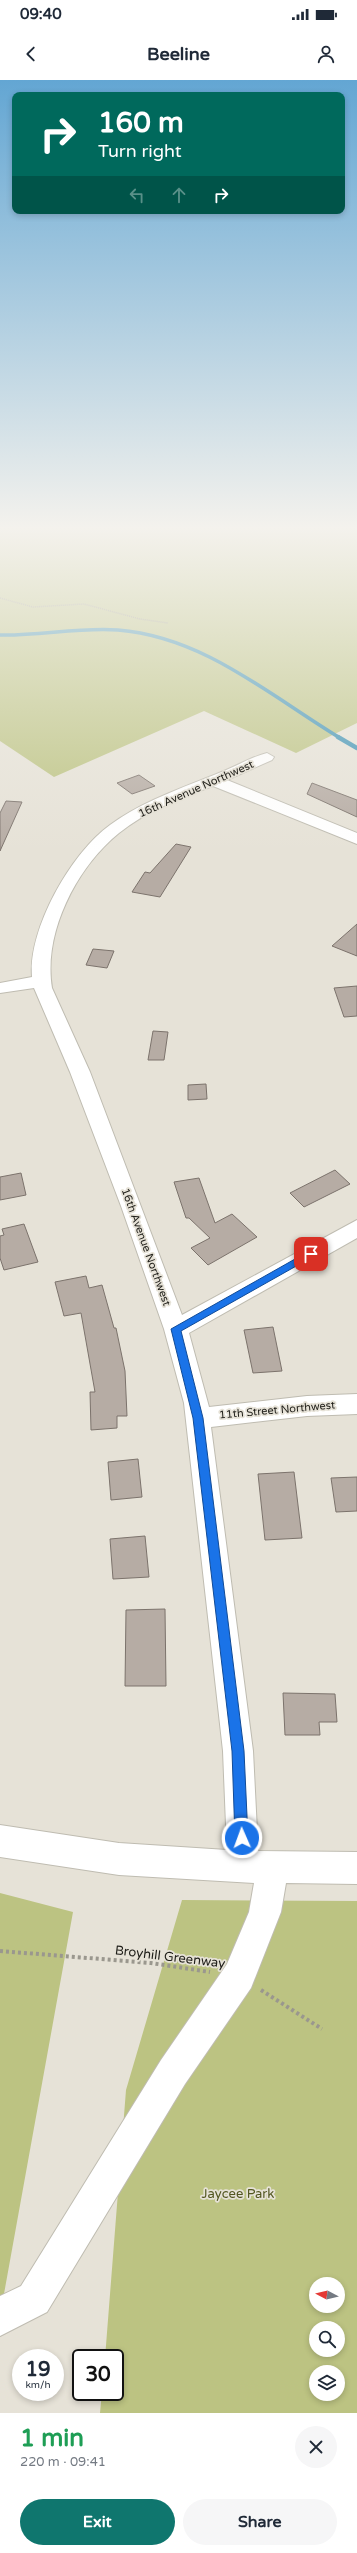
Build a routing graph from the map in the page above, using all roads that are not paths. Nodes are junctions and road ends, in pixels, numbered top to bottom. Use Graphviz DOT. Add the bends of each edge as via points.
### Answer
graph roads {
  1 [pos="267,757"];
  2 [pos="216,781"];
  3 [pos="357,839"];
  4 [pos="42,981"];
  5 [pos="0,988"];
  6 [pos="357,1228"];
  7 [pos="176,1329"];
  8 [pos="357,1404"];
  9 [pos="198,1418"];
  10 [pos="0,1841"];
  11 [pos="258,1867"];
  12 [pos="357,1868"];
  13 [pos="0,2317"];
  1 -- 2 [label="street, 16th Avenue Northwest"];
  2 -- 3 [label="street"];
  2 -- 4 [label="street, 16th Avenue Northwest" via="140,812 114,830 93,850 62,896 46,927 40,965"];
  4 -- 5 [label="street"];
  4 -- 7 [label="street, 16th Avenue Northwest" via="80,1072 92,1108 105,1134"];
  6 -- 7 [label="street"];
  7 -- 9 [label="street, 16th Avenue Northwest"];
  8 -- 9 [label="street, 11th Street Northwest" via="307,1406"];
  9 -- 11 [label="street, 16th Avenue Northwest" via="238,1751"];
  10 -- 11 [label="street" via="119,1859"];
  11 -- 12 [label="street"];
  11 -- 13 [label="street, 16th Avenue Northwest" via="265,1912 239,1976 173,2072 34,2299"];
}
